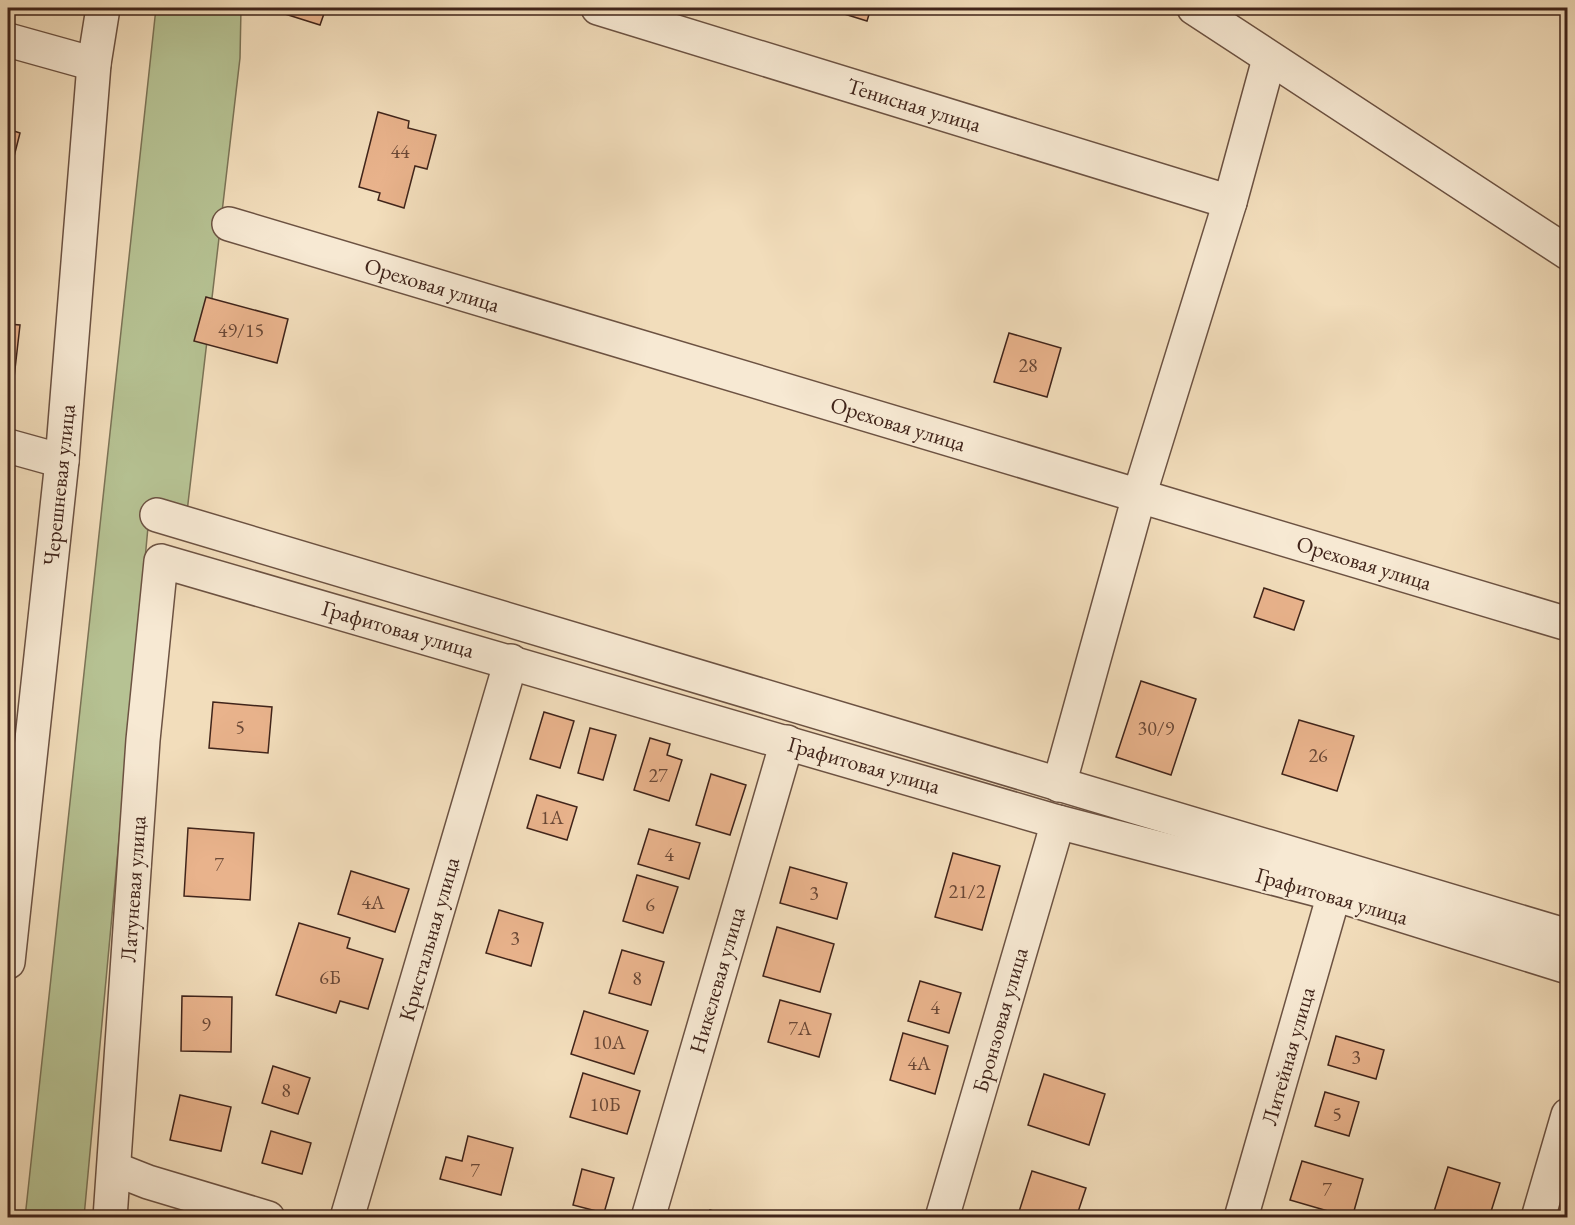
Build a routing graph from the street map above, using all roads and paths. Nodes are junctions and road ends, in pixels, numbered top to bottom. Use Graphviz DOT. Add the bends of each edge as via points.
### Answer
graph roads {
  1 [pos="103,8"];
  2 [pos="598,8"];
  3 [pos="1194,8"];
  4 [pos="8,40"];
  5 [pos="1269,59"];
  6 [pos="94,64"];
  7 [pos="1230,202"];
  8 [pos="229,224"];
  9 [pos="1568,253"];
  10 [pos="8,446"];
  11 [pos="62,461"];
  12 [pos="1139,496"];
  13 [pos="157,515"];
  14 [pos="161,561"];
  15 [pos="1568,624"];
  16 [pos="511,662"];
  17 [pos="787,742"];
  18 [pos="1059,785"];
  19 [pos="1058,822"];
  20 [pos="14,850"];
  21 [pos="1334,894"];
  22 [pos="1568,936"];
  23 [pos="8,962"];
  24 [pos="1568,967"];
  25 [pos="1568,1115"];
  26 [pos="115,1169"];
  27 [pos="110,1218"];
  28 [pos="268,1218"];
  29 [pos="346,1218"];
  30 [pos="648,1218"];
  31 [pos="942,1218"];
  32 [pos="1241,1218"];
  33 [pos="1538,1218"];
  1 -- 6 [label="street, Черешневая улица"];
  2 -- 7 [label="street, Тенисная улица"];
  3 -- 5 [label="street"];
  4 -- 6 [label="street"];
  5 -- 7 [label="street"];
  5 -- 9 [label="street"];
  6 -- 11 [label="street, Черешневая улица"];
  7 -- 12 [label="street"];
  8 -- 12 [label="street, Ореховая улица"];
  10 -- 11 [label="street"];
  11 -- 20 [label="street, Черешневая улица"];
  12 -- 15 [label="street, Ореховая улица"];
  12 -- 18 [label="street"];
  13 -- 18 [label="street"];
  14 -- 16 [label="street, Графитовая улица"];
  14 -- 26 [label="street, Латуневая улица" via="143,740"];
  16 -- 17 [label="street, Графитовая улица"];
  16 -- 29 [label="street, Кристальная улица"];
  17 -- 19 [label="street, Графитовая улица"];
  17 -- 30 [label="street, Никелевая улица"];
  18 -- 22 [label="street"];
  19 -- 21 [label="street, Графитовая улица"];
  19 -- 31 [label="street, Бронзовая улица"];
  20 -- 23 [label="street, Черешневая улица"];
  21 -- 24 [label="street, Графитовая улица"];
  21 -- 32 [label="street, Литейная улица"];
  25 -- 33 [label="street"];
  26 -- 27 [label="street, Латуневая улица"];
  26 -- 28 [label="street"];
}
